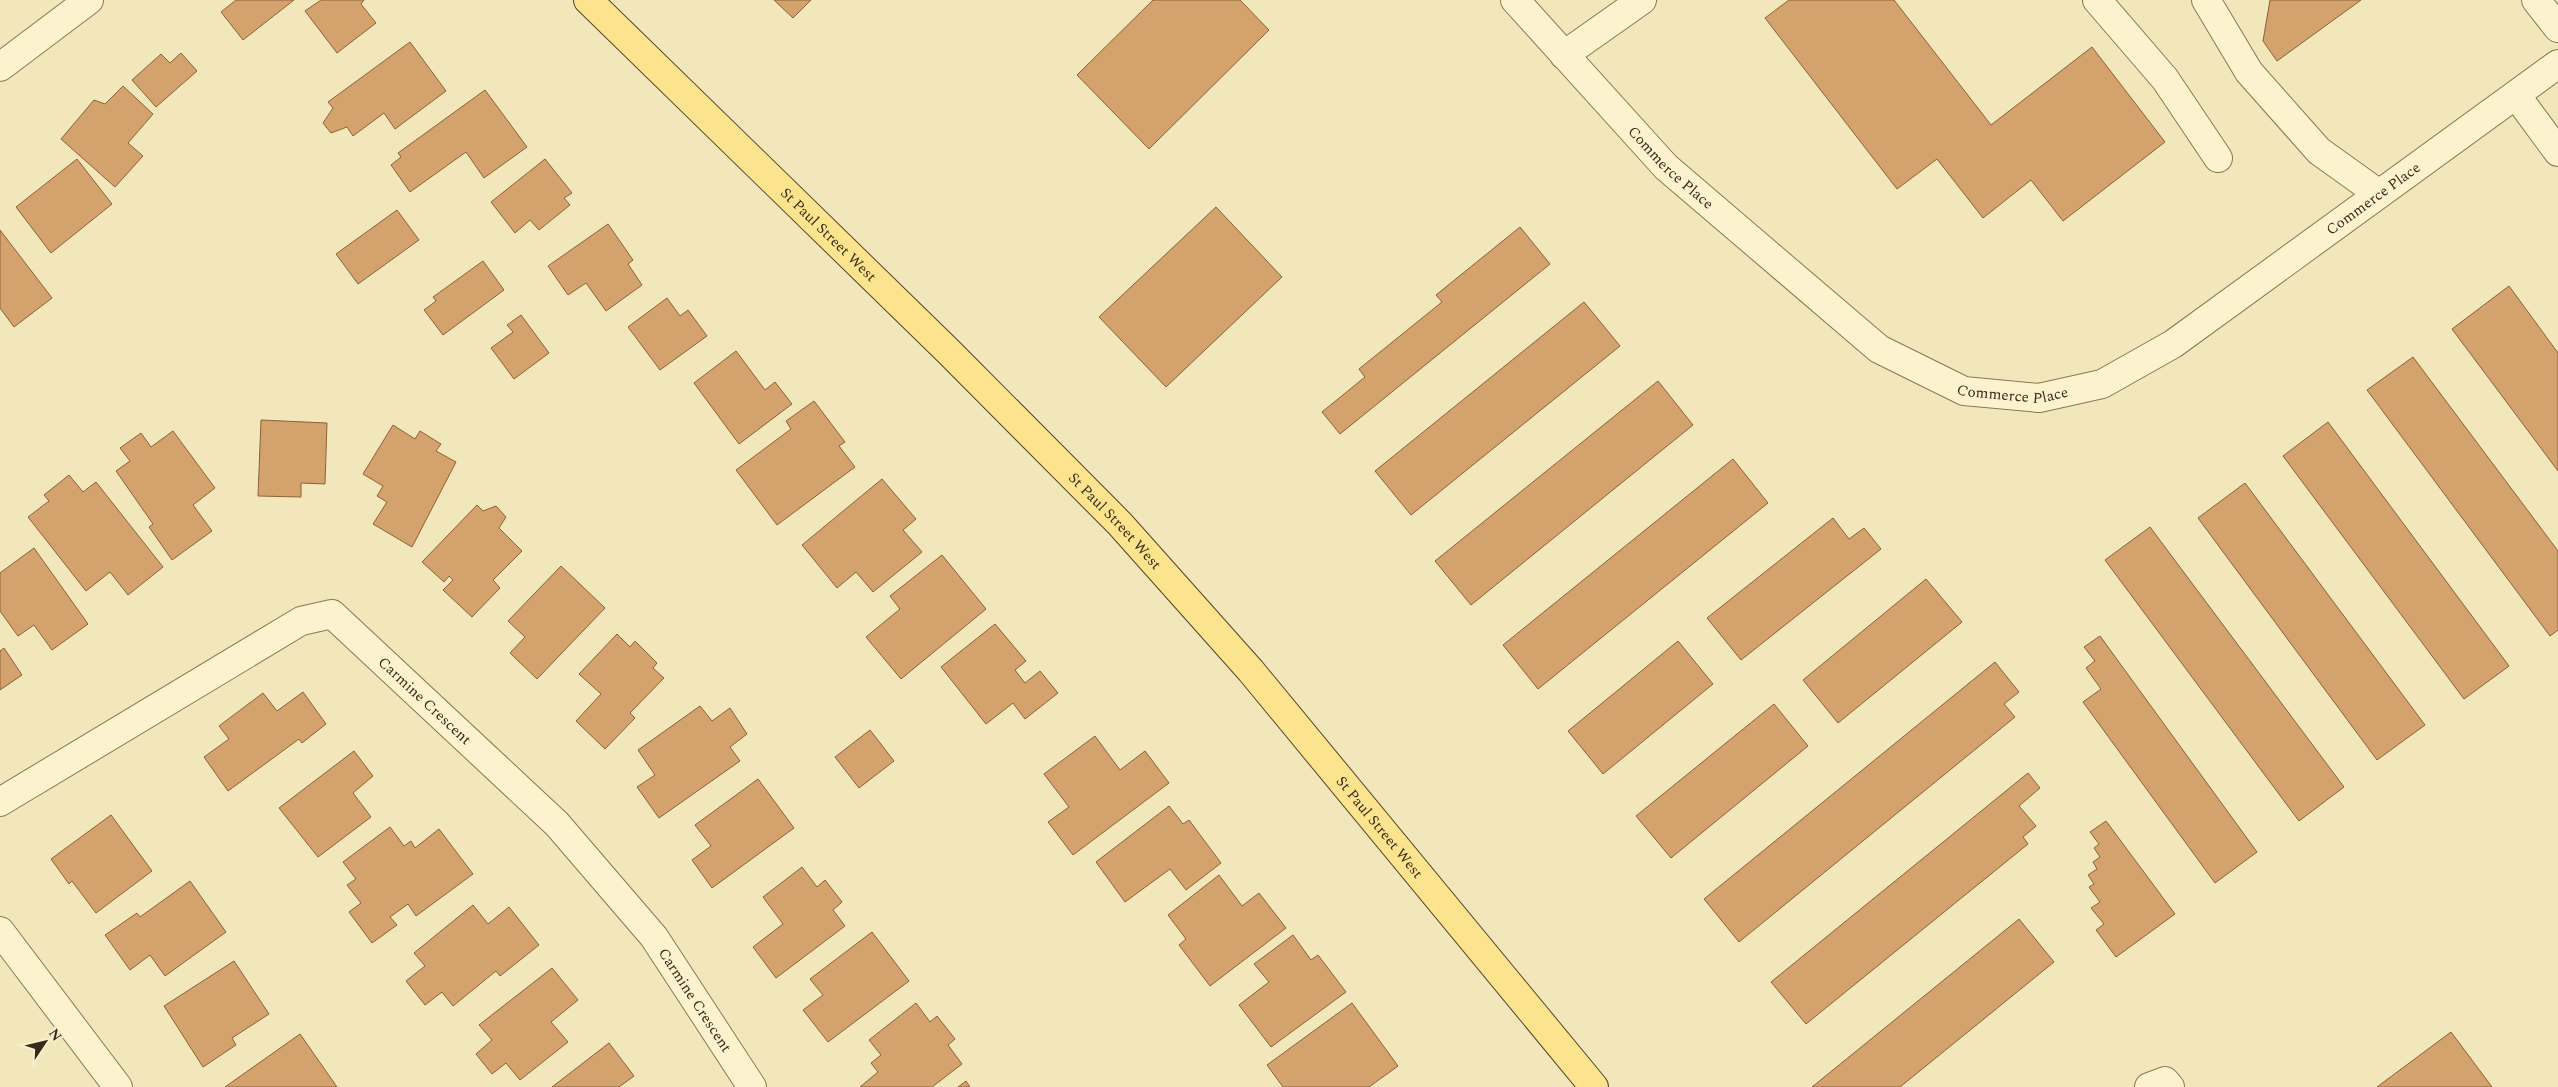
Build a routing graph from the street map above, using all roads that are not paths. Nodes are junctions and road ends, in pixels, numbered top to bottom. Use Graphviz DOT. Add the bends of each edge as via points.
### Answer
graph roads {
  1 [pos="89,0"];
  2 [pos="588,0"];
  3 [pos="1514,0"];
  4 [pos="1642,0"];
  5 [pos="2097,0"];
  6 [pos="2206,0"];
  7 [pos="2536,0"];
  8 [pos="2558,28"];
  9 [pos="1564,55"];
  10 [pos="2558,64"];
  11 [pos="0,67"];
  12 [pos="2516,95"];
  13 [pos="2558,152"];
  14 [pos="2218,158"];
  15 [pos="2379,194"];
  16 [pos="0,802"];
  17 [pos="0,931"];
  18 [pos="118,1087"];
  19 [pos="752,1087"];
  20 [pos="1594,1087"];
  21 [pos="2149,1087"];
  22 [pos="2170,1087"];
  1 -- 11 [label="street"];
  2 -- 20 [label="main road, St Paul Street West" via="948,351 1120,524 1251,671"];
  3 -- 9 [label="street, Commerce Place"];
  4 -- 9 [label="street"];
  5 -- 14 [label="street" via="2165,79"];
  6 -- 15 [label="street" via="2249,72 2319,150"];
  7 -- 8 [label="street"];
  9 -- 15 [label="street, Commerce Place" via="1666,167 1879,349 1964,391 2039,398 2102,384 2173,344"];
  10 -- 12 [label="street, Commerce Place"];
  12 -- 13 [label="street"];
  12 -- 15 [label="street, Commerce Place"];
  16 -- 19 [label="street, Carmine Crescent" via="302,622 332,614 558,824 654,937"];
  17 -- 18 [label="street"];
  21 -- 22 [label="street" via="2165,1080"];
}
